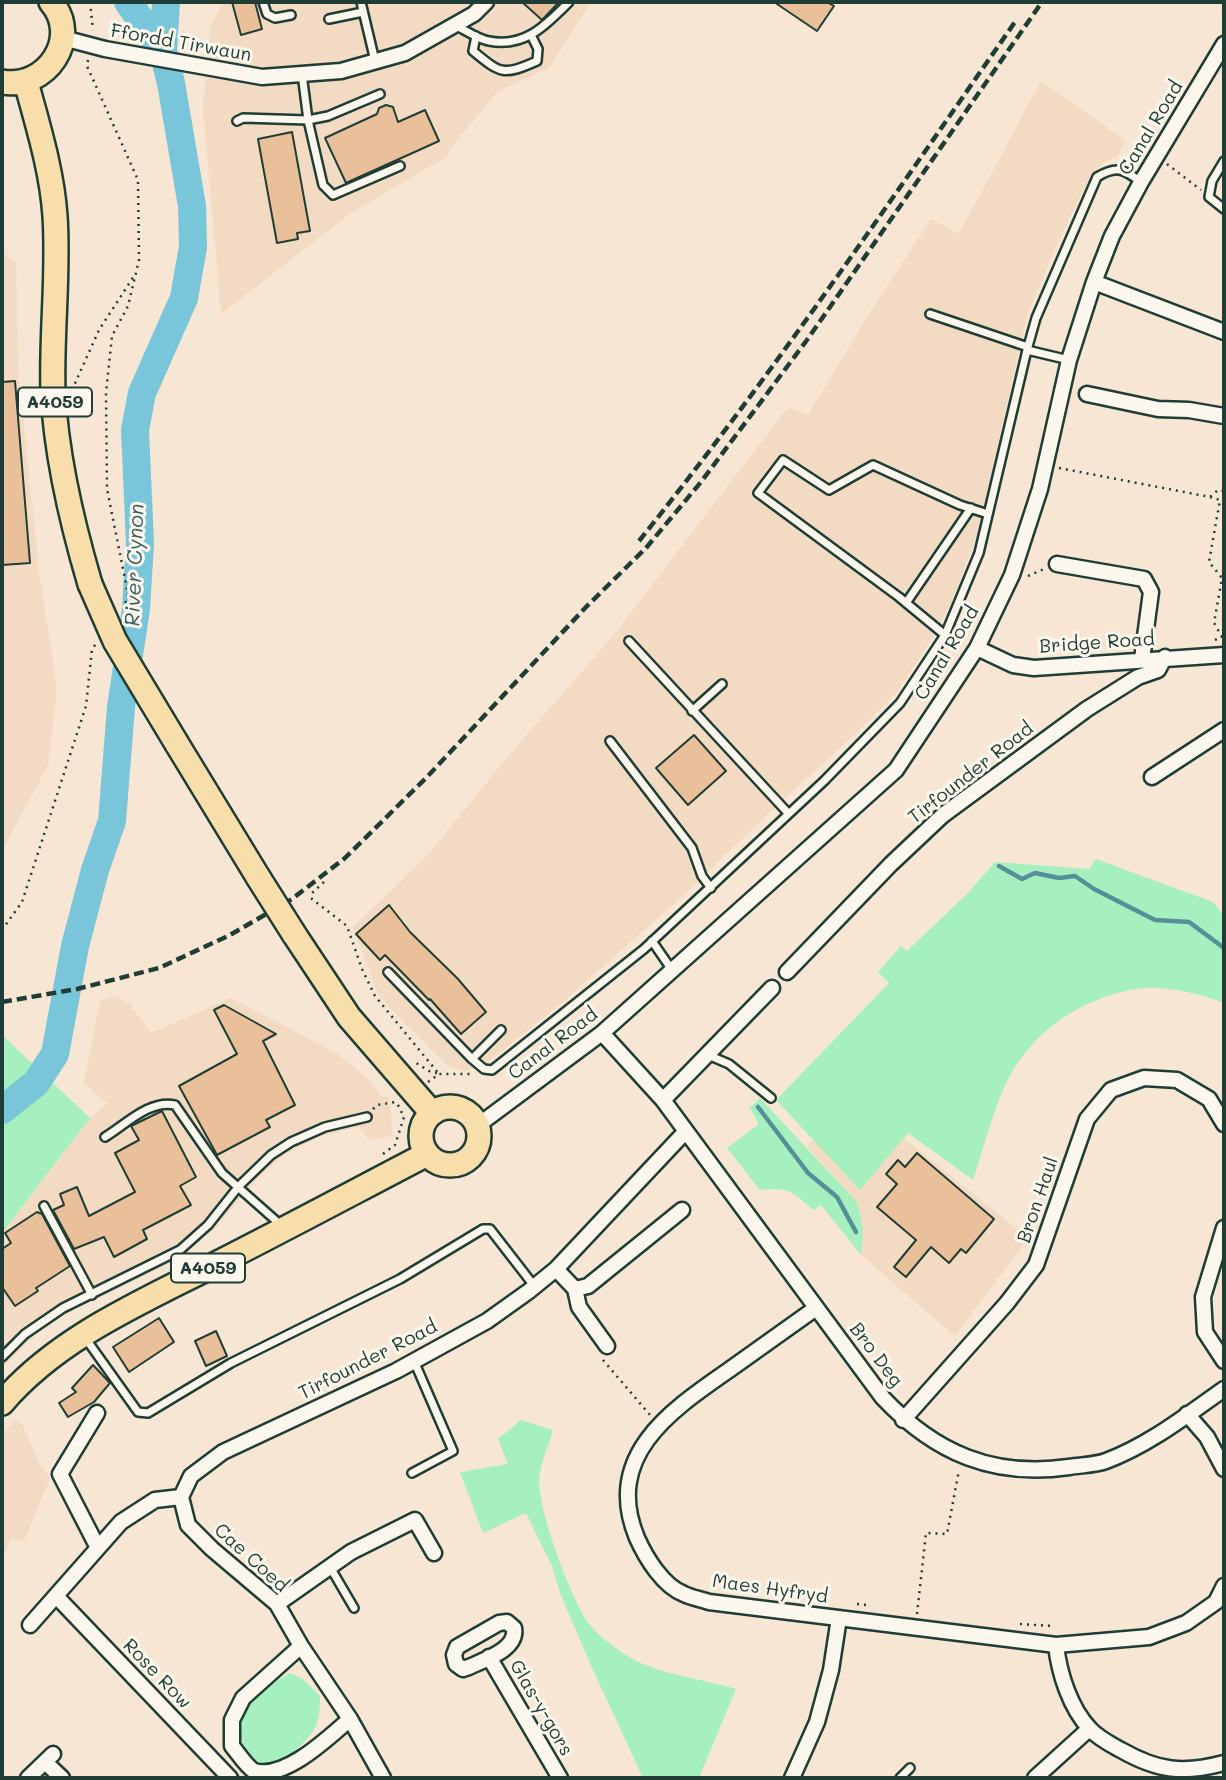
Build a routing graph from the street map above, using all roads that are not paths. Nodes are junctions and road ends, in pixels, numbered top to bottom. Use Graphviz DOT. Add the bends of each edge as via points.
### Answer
graph roads {
  1 [pos="51,2"];
  2 [pos="263,2"];
  3 [pos="361,2"];
  4 [pos="486,2"];
  5 [pos="569,2"];
  6 [pos="363,12"];
  7 [pos="291,15"];
  8 [pos="329,19"];
  9 [pos="454,25"];
  10 [pos="531,35"];
  11 [pos="476,36"];
  12 [pos="63,38"];
  13 [pos="1224,44"];
  14 [pos="375,61"];
  15 [pos="302,74"];
  16 [pos="2,82"];
  17 [pos="26,82"];
  18 [pos="380,94"];
  19 [pos="308,120"];
  20 [pos="237,121"];
  21 [pos="1224,161"];
  22 [pos="400,166"];
  23 [pos="1141,182"];
  24 [pos="1224,209"];
  25 [pos="1094,282"];
  26 [pos="930,314"];
  27 [pos="1224,332"];
  28 [pos="1027,349"];
  29 [pos="1069,360"];
  30 [pos="1087,394"];
  31 [pos="1224,416"];
  32 [pos="971,508"];
  33 [pos="988,514"];
  34 [pos="1056,564"];
  35 [pos="902,600"];
  36 [pos="945,635"];
  37 [pos="628,641"];
  38 [pos="977,648"];
  39 [pos="1224,655"];
  40 [pos="1165,657"];
  41 [pos="1142,659"];
  42 [pos="722,684"];
  43 [pos="692,711"];
  44 [pos="1224,730"];
  45 [pos="610,741"];
  46 [pos="1152,777"];
  47 [pos="788,813"];
  48 [pos="711,888"];
  49 [pos="652,941"];
  50 [pos="673,970"];
  51 [pos="388,972"];
  52 [pos="787,972"];
  53 [pos="772,988"];
  54 [pos="501,1030"];
  55 [pos="602,1033"];
  56 [pos="707,1055"];
  57 [pos="472,1059"];
  58 [pos="771,1098"];
  59 [pos="663,1100"];
  60 [pos="432,1113"];
  61 [pos="367,1117"];
  62 [pos="1224,1124"];
  63 [pos="477,1126"];
  64 [pos="687,1131"];
  65 [pos="105,1138"];
  66 [pos="427,1154"];
  67 [pos="239,1186"];
  68 [pos="44,1206"];
  69 [pos="682,1209"];
  70 [pos="1224,1228"];
  71 [pos="285,1229"];
  72 [pos="556,1269"];
  73 [pos="535,1287"];
  74 [pos="575,1289"];
  75 [pos="92,1295"];
  76 [pos="816,1308"];
  77 [pos="83,1336"];
  78 [pos="607,1346"];
  79 [pos="2,1357"];
  80 [pos="414,1361"];
  81 [pos="1224,1361"];
  82 [pos="1224,1389"];
  83 [pos="2,1403"];
  84 [pos="97,1413"];
  85 [pos="1187,1415"];
  86 [pos="903,1420"];
  87 [pos="1224,1469"];
  88 [pos="412,1472"];
  89 [pos="181,1497"];
  90 [pos="98,1548"];
  91 [pos="433,1553"];
  92 [pos="330,1567"];
  93 [pos="1224,1586"];
  94 [pos="56,1596"];
  95 [pos="277,1604"];
  96 [pos="354,1608"];
  97 [pos="839,1618"];
  98 [pos="30,1625"];
  99 [pos="1056,1645"];
  100 [pos="300,1646"];
  101 [pos="489,1657"];
  102 [pos="350,1719"];
  103 [pos="1089,1729"];
  104 [pos="1224,1763"];
  105 [pos="910,1768"];
  106 [pos="1172,1774"];
  107 [pos="28,1778"];
  108 [pos="62,1778"];
  109 [pos="230,1778"];
  110 [pos="383,1778"];
  111 [pos="560,1778"];
  112 [pos="792,1778"];
  113 [pos="900,1778"];
  114 [pos="1035,1778"];
  1 -- 12 [label="main road" via="62,22"];
  2 -- 7 [label="lane" via="267,14 275,18"];
  3 -- 6 [label="lane"];
  4 -- 9 [label="street, Ffordd Tirwaun"];
  5 -- 10 [label="lane"];
  6 -- 8 [label="lane"];
  6 -- 14 [label="lane"];
  9 -- 11 [label="lane"];
  9 -- 14 [label="street, Ffordd Tirwaun" via="405,53"];
  10 -- 11 [label="lane" via="516,42"];
  10 -- 11 [label="lane" via="538,49 537,61 516,70 497,70 474,51"];
  12 -- 15 [label="street, Ffordd Tirwaun" via="219,71 262,77"];
  12 -- 17 [label="main road" via="51,65"];
  13 -- 23 [label="street, Canal Road"];
  14 -- 15 [label="street, Ffordd Tirwaun" via="341,71"];
  15 -- 19 [label="lane"];
  16 -- 17 [label="main road"];
  17 -- 60 [label="main road, A4059, bridge" via="55,215 53,392 59,440 71,520 90,584 115,641 294,934 349,1017"];
  18 -- 19 [label="lane"];
  19 -- 20 [label="lane"];
  19 -- 22 [label="lane" via="323,186 334,195"];
  21 -- 24 [label="lane" via="1209,197"];
  23 -- 25 [label="street, Canal Road"];
  23 -- 28 [label="lane" via="1123,170 1097,177"];
  25 -- 27 [label="street"];
  25 -- 29 [label="street, Canal Road"];
  26 -- 28 [label="lane"];
  28 -- 29 [label="lane"];
  28 -- 33 [label="lane"];
  29 -- 38 [label="street, Canal Road" via="1040,489 1012,576"];
  30 -- 31 [label="street" via="1158,409"];
  32 -- 33 [label="lane"];
  32 -- 35 [label="lane"];
  32 -- 35 [label="lane" via="873,465 829,490 783,460 758,493"];
  33 -- 36 [label="lane" via="979,553"];
  34 -- 41 [label="street" via="1144,579 1152,592"];
  35 -- 36 [label="lane"];
  36 -- 47 [label="lane" via="900,703"];
  37 -- 43 [label="lane"];
  38 -- 41 [label="street, Bridge Road" via="1013,665 1034,668"];
  38 -- 50 [label="street, Canal Road" via="896,770"];
  39 -- 40 [label="street, Bridge Road"];
  40 -- 41 [label="street, Bridge Road"];
  40 -- 52 [label="street, Tirfounder Road" via="1158,670 1087,709 943,815"];
  42 -- 43 [label="lane"];
  43 -- 47 [label="lane"];
  44 -- 46 [label="street"];
  45 -- 48 [label="lane" via="692,848"];
  47 -- 48 [label="lane"];
  48 -- 49 [label="lane"];
  49 -- 50 [label="lane"];
  49 -- 57 [label="lane" via="492,1070"];
  50 -- 55 [label="street, Canal Road"];
  51 -- 57 [label="lane"];
  53 -- 56 [label="street"];
  54 -- 57 [label="lane"];
  55 -- 59 [label="street, Bro Deg"];
  55 -- 63 [label="street, Canal Road"];
  56 -- 58 [label="lane" via="729,1064"];
  56 -- 59 [label="street"];
  59 -- 64 [label="street, Bro Deg"];
  60 -- 63 [label="main road" via="458,1108"];
  60 -- 66 [label="main road" via="422,1128"];
  61 -- 67 [label="lane" via="325,1127 291,1142"];
  62 -- 86 [label="street, Bron Haul" via="1209,1099 1177,1080 1144,1078 1111,1090 1087,1119 1036,1265"];
  63 -- 66 [label="main road" via="478,1144 460,1163 442,1164"];
  64 -- 72 [label="street, Tirfounder Road"];
  64 -- 76 [label="street, Bro Deg"];
  65 -- 67 [label="lane" via="153,1105 175,1105 222,1173"];
  66 -- 71 [label="main road, A4059"];
  67 -- 71 [label="lane"];
  67 -- 75 [label="lane" via="208,1225 180,1250"];
  68 -- 75 [label="lane"];
  69 -- 74 [label="street" via="588,1286"];
  70 -- 81 [label="street" via="1203,1297 1205,1332"];
  71 -- 77 [label="main road, A4059"];
  72 -- 73 [label="street, Tirfounder Road"];
  72 -- 74 [label="street"];
  73 -- 77 [label="lane" via="491,1229 483,1229 400,1279 232,1363 148,1413 138,1412"];
  73 -- 80 [label="street, Tirfounder Road" via="487,1321"];
  74 -- 78 [label="street" via="579,1307"];
  75 -- 79 [label="lane" via="25,1334"];
  76 -- 86 [label="street, Bro Deg"];
  76 -- 97 [label="street, Maes Hyfryd" via="678,1406 644,1443 629,1476 629,1518 642,1549 661,1576 681,1593 709,1602"];
  77 -- 83 [label="main road, A4059" via="56,1352"];
  80 -- 88 [label="lane" via="453,1451"];
  80 -- 89 [label="street, Tirfounder Road" via="223,1452 191,1476"];
  82 -- 85 [label="street, Bro Deg"];
  84 -- 90 [label="street" via="60,1474"];
  85 -- 86 [label="street, Bro Deg" via="1104,1462 1045,1470 1000,1468 962,1457"];
  85 -- 87 [label="street" via="1207,1437"];
  89 -- 90 [label="street" via="155,1500 121,1522"];
  89 -- 95 [label="street, Cae Coed" via="188,1525"];
  90 -- 94 [label="street"];
  91 -- 92 [label="street" via="415,1520"];
  92 -- 95 [label="street"];
  92 -- 96 [label="lane"];
  93 -- 99 [label="street, Maes Hyfryd" via="1216,1602 1186,1623 1149,1637"];
  94 -- 98 [label="street"];
  94 -- 109 [label="street, Rose Row"];
  95 -- 100 [label="street, Cae Coed"];
  97 -- 99 [label="street, Maes Hyfryd"];
  97 -- 112 [label="street" via="817,1722"];
  99 -- 103 [label="street" via="1058,1666"];
  100 -- 102 [label="street, Cae Coed"];
  100 -- 102 [label="street" via="243,1698 232,1720 232,1746 254,1771 277,1774 295,1767"];
  101 -- 111 [label="street, Glas-y-gors"];
  102 -- 110 [label="street, Cae Coed"];
  103 -- 106 [label="street" via="1144,1763"];
  103 -- 114 [label="street"];
  104 -- 106 [label="street"];
  105 -- 113 [label="lane"];
  107 -- 108 [label="street" via="49,1758"];
}
